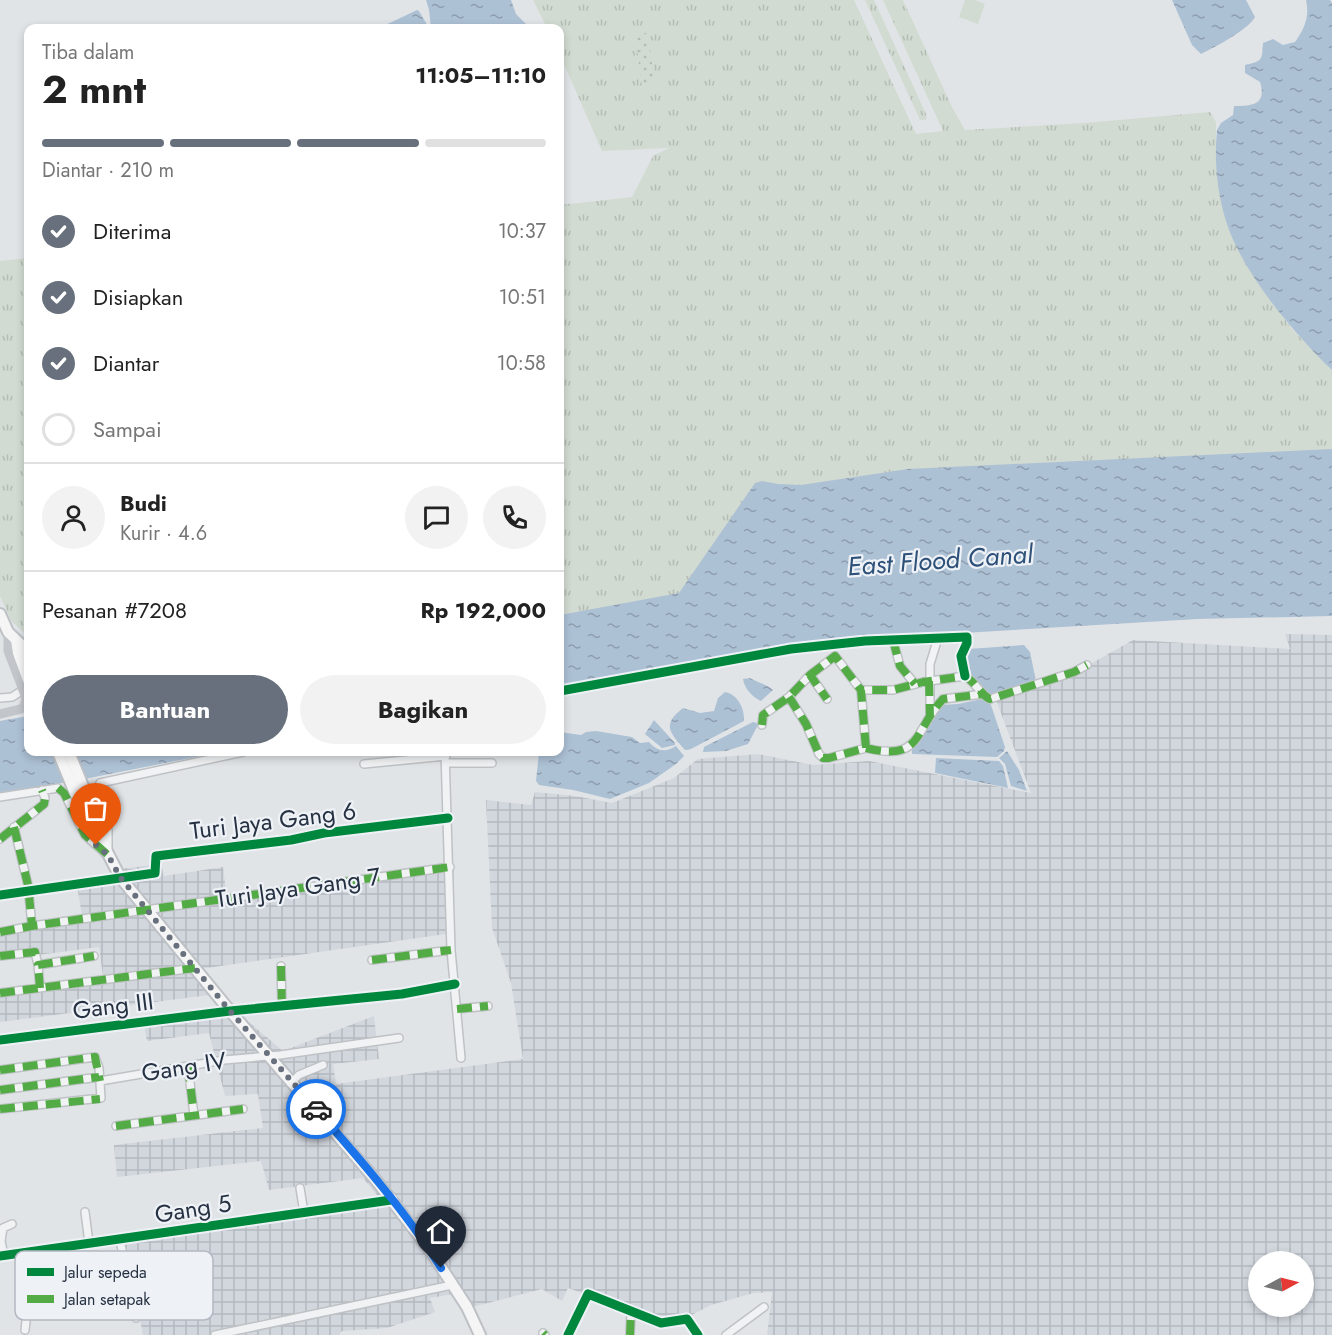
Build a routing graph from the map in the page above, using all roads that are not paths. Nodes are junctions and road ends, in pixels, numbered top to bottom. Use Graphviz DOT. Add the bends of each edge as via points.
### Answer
graph roads {
  1 [pos="0,614"];
  2 [pos="8,632"];
  3 [pos="938,638"];
  4 [pos="16,640"];
  5 [pos="893,640"];
  6 [pos="824,645"];
  7 [pos="24,647"];
  8 [pos="828,660"];
  9 [pos="1087,665"];
  10 [pos="810,675"];
  11 [pos="965,676"];
  12 [pos="24,677"];
  13 [pos="24,681"];
  14 [pos="929,681"];
  15 [pos="915,684"];
  16 [pos="24,687"];
  17 [pos="564,690"];
  18 [pos="861,690"];
  19 [pos="983,694"];
  20 [pos="789,697"];
  21 [pos="0,698"];
  22 [pos="826,699"];
  23 [pos="24,706"];
  24 [pos="0,714"];
  25 [pos="930,717"];
  26 [pos="762,725"];
  27 [pos="866,748"];
  28 [pos="60,756"];
  29 [pos="70,756"];
  30 [pos="225,756"];
  31 [pos="446,757"];
  32 [pos="492,763"];
  33 [pos="364,764"];
  34 [pos="78,789"];
  35 [pos="42,790"];
  36 [pos="0,798"];
  37 [pos="448,818"];
  38 [pos="14,827"];
  39 [pos="0,839"];
  40 [pos="108,855"];
  41 [pos="450,867"];
  42 [pos="120,877"];
  43 [pos="29,891"];
  44 [pos="0,895"];
  45 [pos="146,910"];
  46 [pos="32,926"];
  47 [pos="0,932"];
  48 [pos="451,950"];
  49 [pos="94,956"];
  50 [pos="0,957"];
  51 [pos="372,960"];
  52 [pos="38,965"];
  53 [pos="281,966"];
  54 [pos="195,968"];
  55 [pos="455,984"];
  56 [pos="40,988"];
  57 [pos="0,993"];
  58 [pos="488,1006"];
  59 [pos="282,1007"];
  60 [pos="457,1009"];
  61 [pos="230,1011"];
  62 [pos="399,1038"];
  63 [pos="0,1040"];
  64 [pos="268,1056"];
  65 [pos="461,1058"];
  66 [pos="323,1065"];
  67 [pos="188,1066"];
  68 [pos="0,1070"];
  69 [pos="100,1079"];
  70 [pos="292,1082"];
  71 [pos="0,1090"];
  72 [pos="0,1109"];
  73 [pos="243,1110"];
  74 [pos="194,1115"];
  75 [pos="117,1126"];
  76 [pos="300,1188"];
  77 [pos="391,1200"];
  78 [pos="85,1212"];
  79 [pos="304,1213"];
  80 [pos="12,1224"];
  81 [pos="120,1240"];
  82 [pos="89,1243"];
  83 [pos="35,1251"];
  84 [pos="122,1251"];
  85 [pos="2,1256"];
  86 [pos="452,1285"];
  87 [pos="765,1307"];
  88 [pos="631,1312"];
  89 [pos="27,1320"];
  90 [pos="26,1330"];
  91 [pos="215,1335"];
  92 [pos="480,1335"];
  93 [pos="568,1335"];
  94 [pos="630,1335"];
  95 [pos="699,1335"];
  96 [pos="726,1335"];
  1 -- 2 [label="main road"];
  2 -- 4 [label="main road"];
  2 -- 13 [label="street" via="8,651"];
  3 -- 5 [label="street"];
  3 -- 11 [label="street" via="967,636 961,656"];
  3 -- 14 [label="street" via="930,661"];
  4 -- 7 [label="main road"];
  4 -- 12 [label="main road"];
  5 -- 6 [label="street"];
  5 -- 15 [label="street" via="900,666"];
  6 -- 8 [label="street"];
  6 -- 17 [label="street"];
  8 -- 10 [label="street"];
  8 -- 18 [label="street" via="838,658"];
  9 -- 19 [label="street" via="990,699"];
  10 -- 20 [label="street"];
  10 -- 22 [label="street"];
  11 -- 14 [label="street"];
  11 -- 19 [label="street"];
  14 -- 15 [label="street"];
  14 -- 25 [label="street"];
  15 -- 18 [label="street" via="893,690"];
  16 -- 21 [label="street" via="12,698"];
  18 -- 27 [label="street"];
  19 -- 25 [label="street" via="943,699"];
  20 -- 26 [label="street" via="764,714"];
  20 -- 27 [label="street" via="823,758"];
  23 -- 24 [label="street"];
  25 -- 27 [label="street" via="906,750"];
  28 -- 34 [label="main road"];
  29 -- 34 [label="main road"];
  30 -- 40 [label="street" via="100,783 96,791 108,830"];
  31 -- 32 [label="street"];
  31 -- 33 [label="street"];
  31 -- 37 [label="street"];
  34 -- 40 [label="main road" via="98,823 98,834"];
  35 -- 36 [label="street"];
  35 -- 38 [label="street" via="44,804"];
  35 -- 40 [label="street" via="62,790 85,835"];
  37 -- 41 [label="street"];
  37 -- 42 [label="street, Turi Jaya Gang 6" via="156,856 156,872"];
  38 -- 39 [label="street"];
  38 -- 43 [label="street"];
  40 -- 42 [label="main road"];
  41 -- 45 [label="street, Turi Jaya Gang 7"];
  41 -- 48 [label="street"];
  42 -- 43 [label="street"];
  42 -- 45 [label="main road"];
  43 -- 44 [label="street"];
  43 -- 46 [label="street"];
  45 -- 46 [label="street, Turi Jaya Gang 7"];
  45 -- 54 [label="main road"];
  46 -- 47 [label="street, Turi Jaya Gang 7"];
  48 -- 51 [label="street"];
  48 -- 55 [label="street"];
  49 -- 52 [label="street"];
  50 -- 52 [label="street" via="35,952"];
  52 -- 56 [label="street"];
  53 -- 59 [label="street"];
  54 -- 56 [label="street"];
  54 -- 61 [label="main road"];
  55 -- 59 [label="street, Gang III"];
  55 -- 60 [label="street"];
  56 -- 57 [label="street"];
  58 -- 60 [label="street"];
  59 -- 61 [label="street, Gang III"];
  60 -- 65 [label="street"];
  61 -- 63 [label="street, Gang III"];
  61 -- 64 [label="main road"];
  62 -- 64 [label="street, Gang IV"];
  64 -- 67 [label="street, Gang IV"];
  64 -- 70 [label="main road"];
  66 -- 70 [label="street"];
  67 -- 69 [label="street, Gang IV"];
  67 -- 74 [label="street"];
  68 -- 69 [label="street" via="94,1057"];
  69 -- 71 [label="street, Gang IV"];
  69 -- 72 [label="street" via="100,1099"];
  70 -- 77 [label="main road"];
  73 -- 74 [label="street"];
  74 -- 75 [label="street"];
  76 -- 79 [label="street"];
  77 -- 79 [label="street, Gang 5"];
  77 -- 86 [label="main road"];
  78 -- 82 [label="street"];
  79 -- 81 [label="street, Gang 5"];
  80 -- 85 [label="street" via="3,1228"];
  81 -- 82 [label="street, Gang 5"];
  81 -- 84 [label="street"];
  82 -- 83 [label="street, Gang 5"];
  86 -- 91 [label="street"];
  86 -- 92 [label="main road"];
  87 -- 96 [label="street"];
  88 -- 93 [label="street" via="588,1294"];
  88 -- 94 [label="street"];
  88 -- 95 [label="street" via="662,1323 687,1319"];
  89 -- 90 [label="street"];
}
